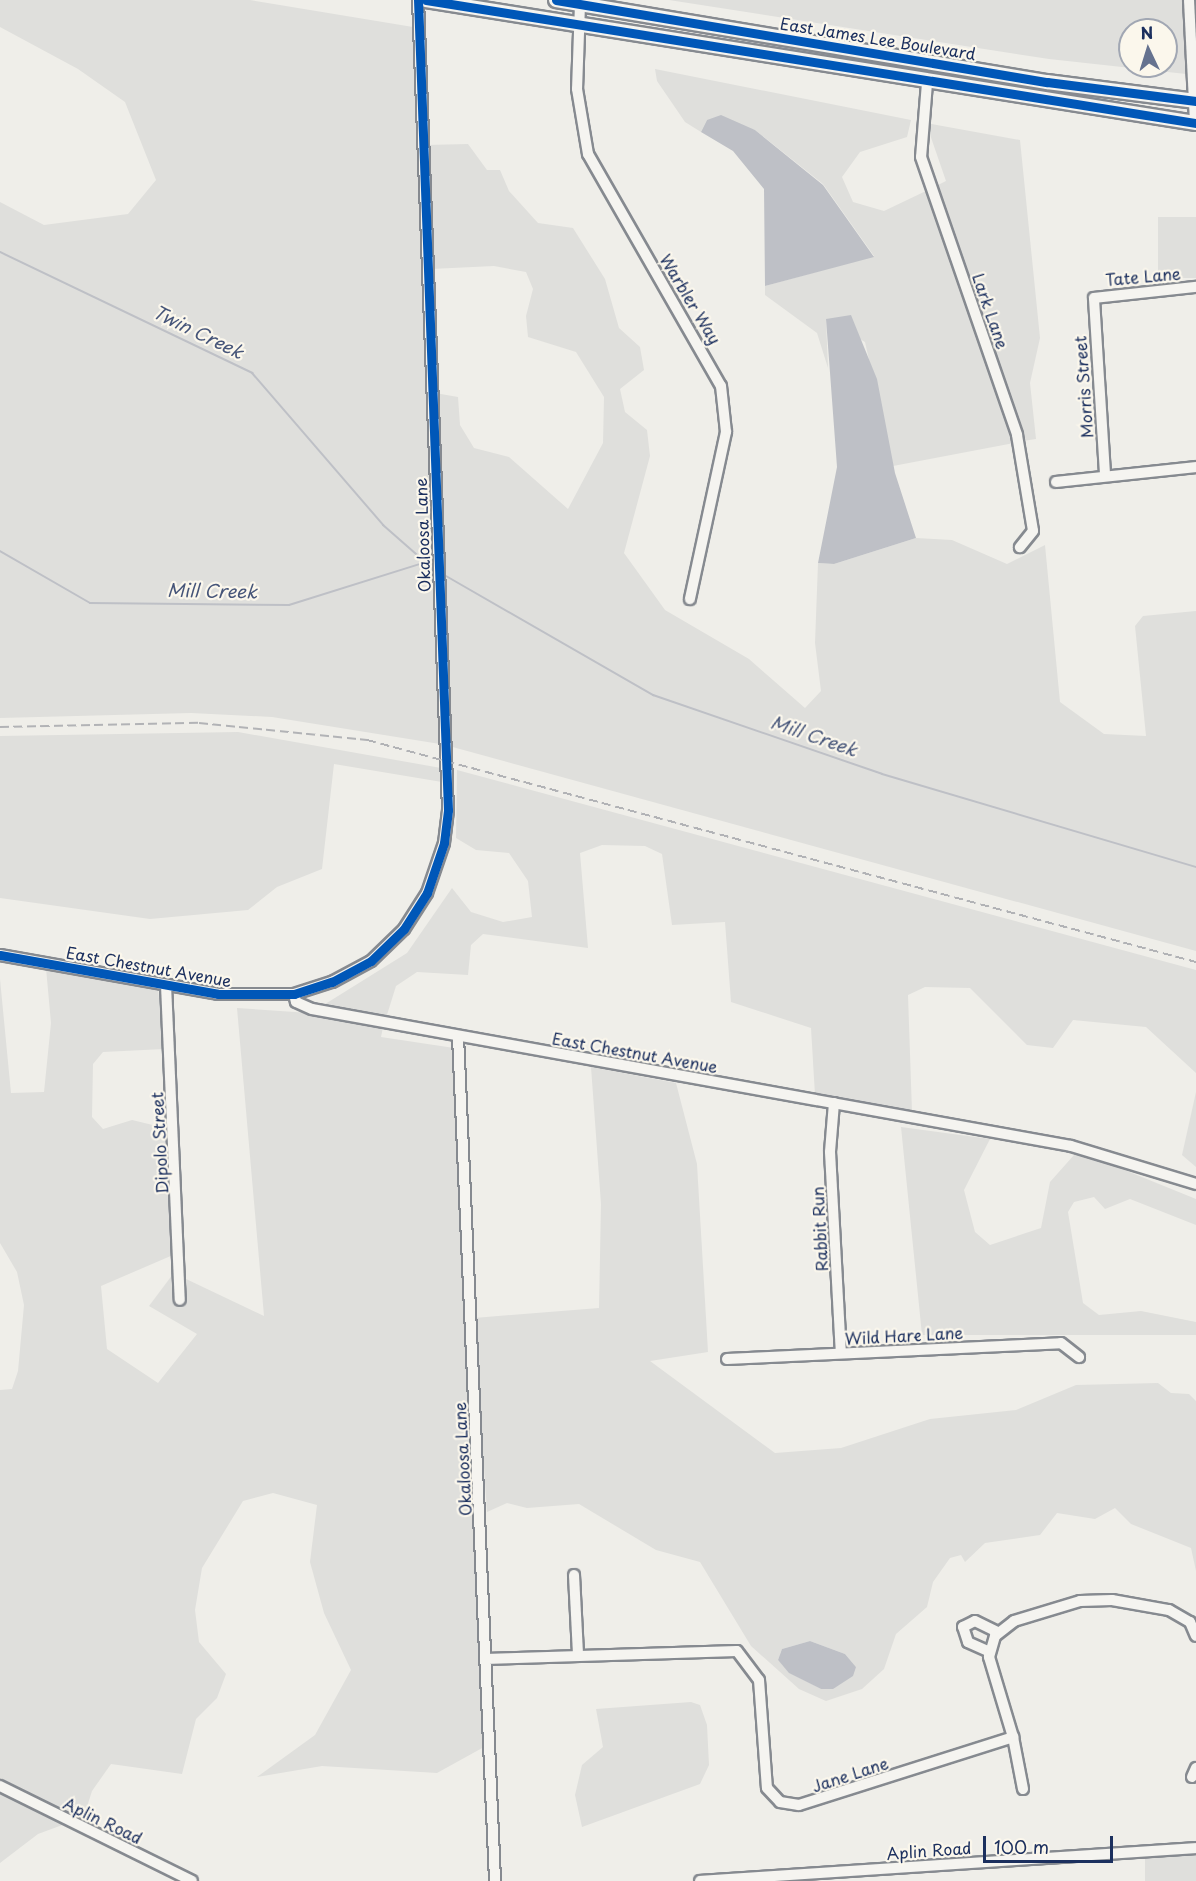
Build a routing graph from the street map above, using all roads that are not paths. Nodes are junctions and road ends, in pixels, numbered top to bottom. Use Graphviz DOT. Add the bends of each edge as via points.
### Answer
graph roads {
  1 [pos="418,0"];
  2 [pos="426,0"];
  3 [pos="556,0"];
  4 [pos="1189,0"];
  5 [pos="580,4"];
  6 [pos="579,26"];
  7 [pos="811,42"];
  8 [pos="808,63"];
  9 [pos="927,83"];
  10 [pos="1195,101"];
  11 [pos="1196,123"];
  12 [pos="1196,287"];
  13 [pos="1094,298"];
  14 [pos="1196,467"];
  15 [pos="1105,474"];
  16 [pos="1056,482"];
  17 [pos="1020,547"];
  18 [pos="690,599"];
  19 [pos="0,955"];
  20 [pos="166,985"];
  21 [pos="294,994"];
  22 [pos="458,1036"];
  23 [pos="834,1103"];
  24 [pos="1196,1184"];
  25 [pos="180,1300"];
  26 [pos="841,1353"];
  27 [pos="1078,1357"];
  28 [pos="727,1359"];
  29 [pos="574,1575"];
  30 [pos="998,1632"];
  31 [pos="1196,1636"];
  32 [pos="990,1652"];
  33 [pos="578,1655"];
  34 [pos="485,1659"];
  35 [pos="1013,1737"];
  36 [pos="0,1786"];
  37 [pos="1023,1789"];
  38 [pos="1196,1848"];
  39 [pos="192,1881"];
  40 [pos="495,1881"];
  41 [pos="700,1881"];
  1 -- 21 [label="street, Okaloosa Lane" via="448,810 444,843 427,893 388,946 346,976"];
  2 -- 6 [label="main road"];
  3 -- 5 [label="main road, East James Lee Boulevard"];
  4 -- 10 [label="street"];
  5 -- 6 [label="street, Warbler Way"];
  5 -- 7 [label="main road, East James Lee Boulevard"];
  6 -- 8 [label="main road"];
  6 -- 18 [label="street, Warbler Way" via="577,89 588,154 721,386 726,432"];
  7 -- 8 [label="street"];
  7 -- 10 [label="main road, East James Lee Boulevard"];
  8 -- 9 [label="main road"];
  9 -- 11 [label="main road"];
  9 -- 17 [label="street, Lark Lane" via="921,157 1017,435 1033,531"];
  10 -- 11 [label="street"];
  12 -- 13 [label="street, Tate Lane"];
  13 -- 15 [label="street, Morris Street"];
  14 -- 15 [label="street"];
  15 -- 16 [label="street"];
  19 -- 20 [label="street, East Chestnut Avenue"];
  20 -- 21 [label="street, East Chestnut Avenue" via="242,997"];
  20 -- 25 [label="street, Dipolo Street"];
  21 -- 22 [label="street, East Chestnut Avenue" via="296,1002 312,1009"];
  22 -- 23 [label="street, East Chestnut Avenue"];
  22 -- 34 [label="street, Okaloosa Lane"];
  23 -- 24 [label="street, East Chestnut Avenue" via="1071,1146"];
  23 -- 26 [label="street, Rabbit Run" via="830,1152"];
  26 -- 27 [label="street, Wild Hare Lane" via="1061,1343"];
  26 -- 28 [label="street, Wild Hare Lane"];
  29 -- 33 [label="street"];
  30 -- 31 [label="street" via="1014,1621 1104,1599 1169,1610 1190,1622"];
  30 -- 32 [label="street"];
  30 -- 32 [label="street" via="975,1621 963,1627 968,1642"];
  32 -- 35 [label="street"];
  33 -- 34 [label="street, Jane Lane"];
  33 -- 35 [label="street, Jane Lane" via="730,1649 746,1656 759,1680 765,1780 775,1799 789,1805"];
  34 -- 40 [label="street, Okaloosa Lane"];
  35 -- 37 [label="street"];
  36 -- 39 [label="street, Aplin Road"];
  38 -- 41 [label="street, Aplin Road"];
}
